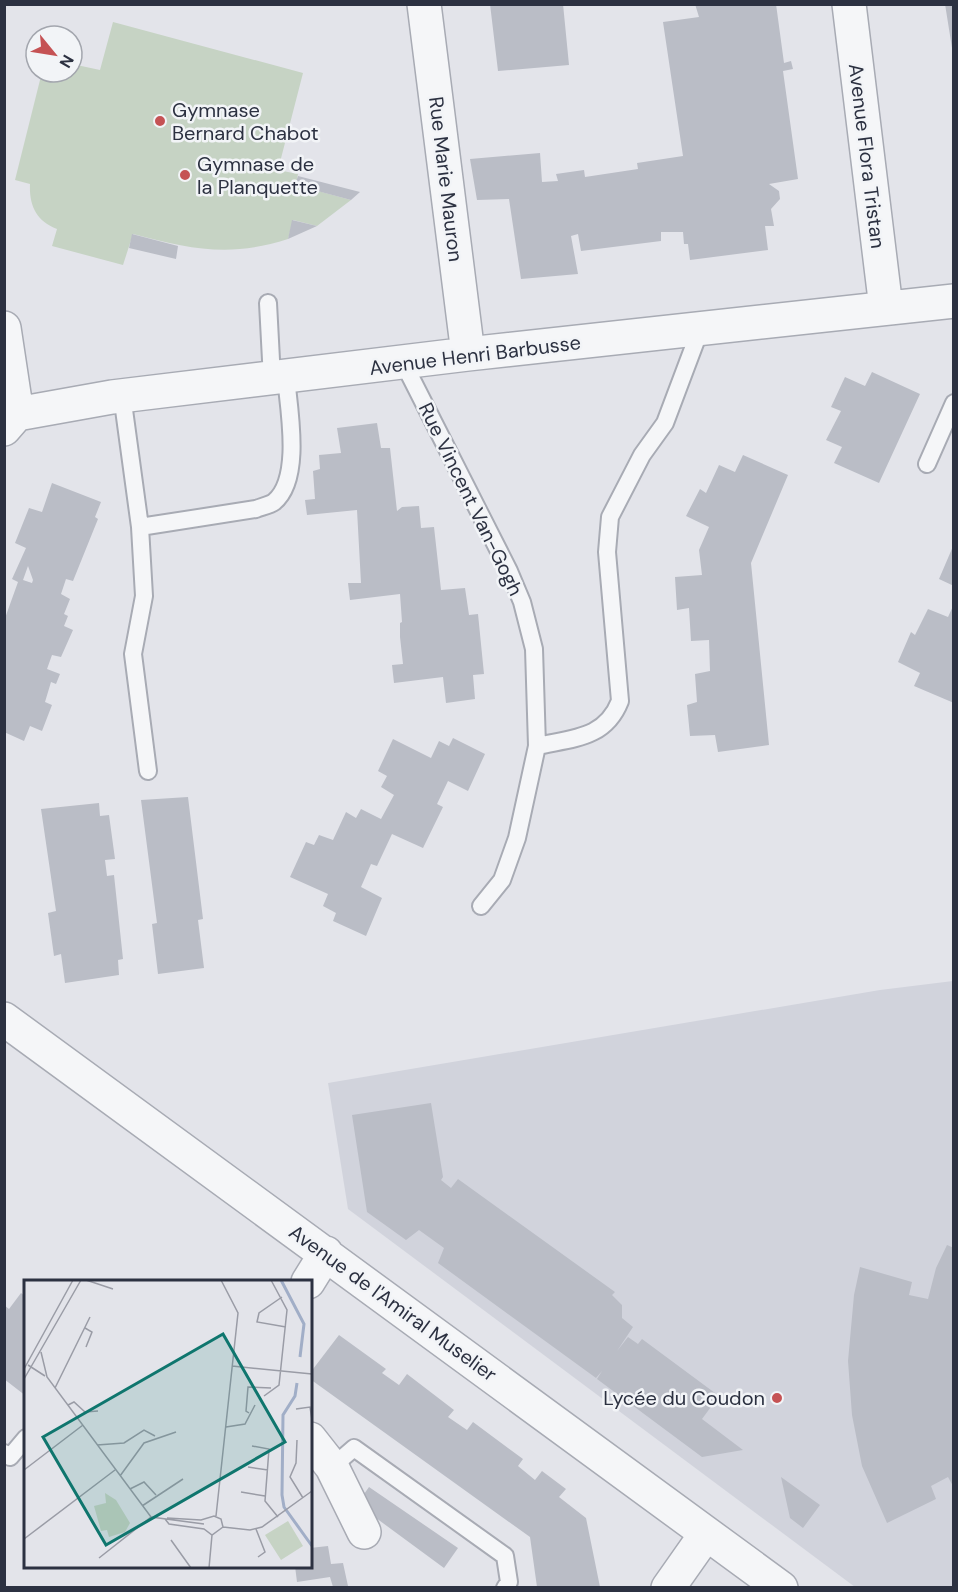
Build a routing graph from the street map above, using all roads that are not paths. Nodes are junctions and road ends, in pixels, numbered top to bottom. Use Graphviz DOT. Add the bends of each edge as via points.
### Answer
graph roads {
  1 [pos="424,4"];
  2 [pos="849,4"];
  3 [pos="954,301"];
  4 [pos="268,303"];
  5 [pos="886,308"];
  6 [pos="4,328"];
  7 [pos="700,330"];
  8 [pos="468,354"];
  9 [pos="404,364"];
  10 [pos="279,378"];
  11 [pos="122,396"];
  12 [pos="954,403"];
  13 [pos="11,421"];
  14 [pos="927,464"];
  15 [pos="140,527"];
  16 [pos="537,746"];
  17 [pos="148,771"];
  18 [pos="481,906"];
  19 [pos="4,1019"];
  20 [pos="326,1253"];
  21 [pos="309,1280"];
  22 [pos="24,1440"];
  23 [pos="312,1442"];
  24 [pos="4,1453"];
  25 [pos="332,1467"];
  26 [pos="364,1532"];
  27 [pos="706,1534"];
  28 [pos="505,1587"];
  29 [pos="668,1587"];
  30 [pos="781,1587"];
  1 -- 8 [label="street, Rue Marie Mauron"];
  2 -- 5 [label="street, Avenue Flora Tristan"];
  3 -- 5 [label="street, Avenue Henri Barbusse"];
  4 -- 10 [label="lane"];
  5 -- 7 [label="street, Avenue Henri Barbusse"];
  6 -- 13 [label="street"];
  7 -- 8 [label="street, Avenue Henri Barbusse"];
  7 -- 16 [label="lane" via="665,423 642,455 610,517 607,552 620,701 614,717 596,733"];
  8 -- 9 [label="street, Avenue Henri Barbusse"];
  9 -- 10 [label="street, Avenue Henri Barbusse"];
  9 -- 16 [label="lane, Rue Vincent Van-Gogh" via="510,571 522,602 534,650"];
  10 -- 11 [label="street, Avenue Henri Barbusse"];
  10 -- 15 [label="lane" via="292,447 288,480 274,502 256,509"];
  11 -- 13 [label="street, Avenue Henri Barbusse"];
  11 -- 15 [label="lane"];
  12 -- 14 [label="lane"];
  15 -- 17 [label="lane" via="144,596 132,654"];
  16 -- 18 [label="lane, Rue Vincent Van-Gogh" via="517,838 502,880"];
  19 -- 20 [label="street, Avenue de l'Amiral Muselier"];
  20 -- 21 [label="street"];
  20 -- 27 [label="street, Avenue de l'Amiral Muselier"];
  22 -- 24 [label="lane" via="10,1457"];
  23 -- 25 [label="street"];
  25 -- 26 [label="street"];
  25 -- 28 [label="lane" via="354,1448 505,1556 509,1582"];
  27 -- 29 [label="street"];
  27 -- 30 [label="street, Avenue de l'Amiral Muselier"];
}
